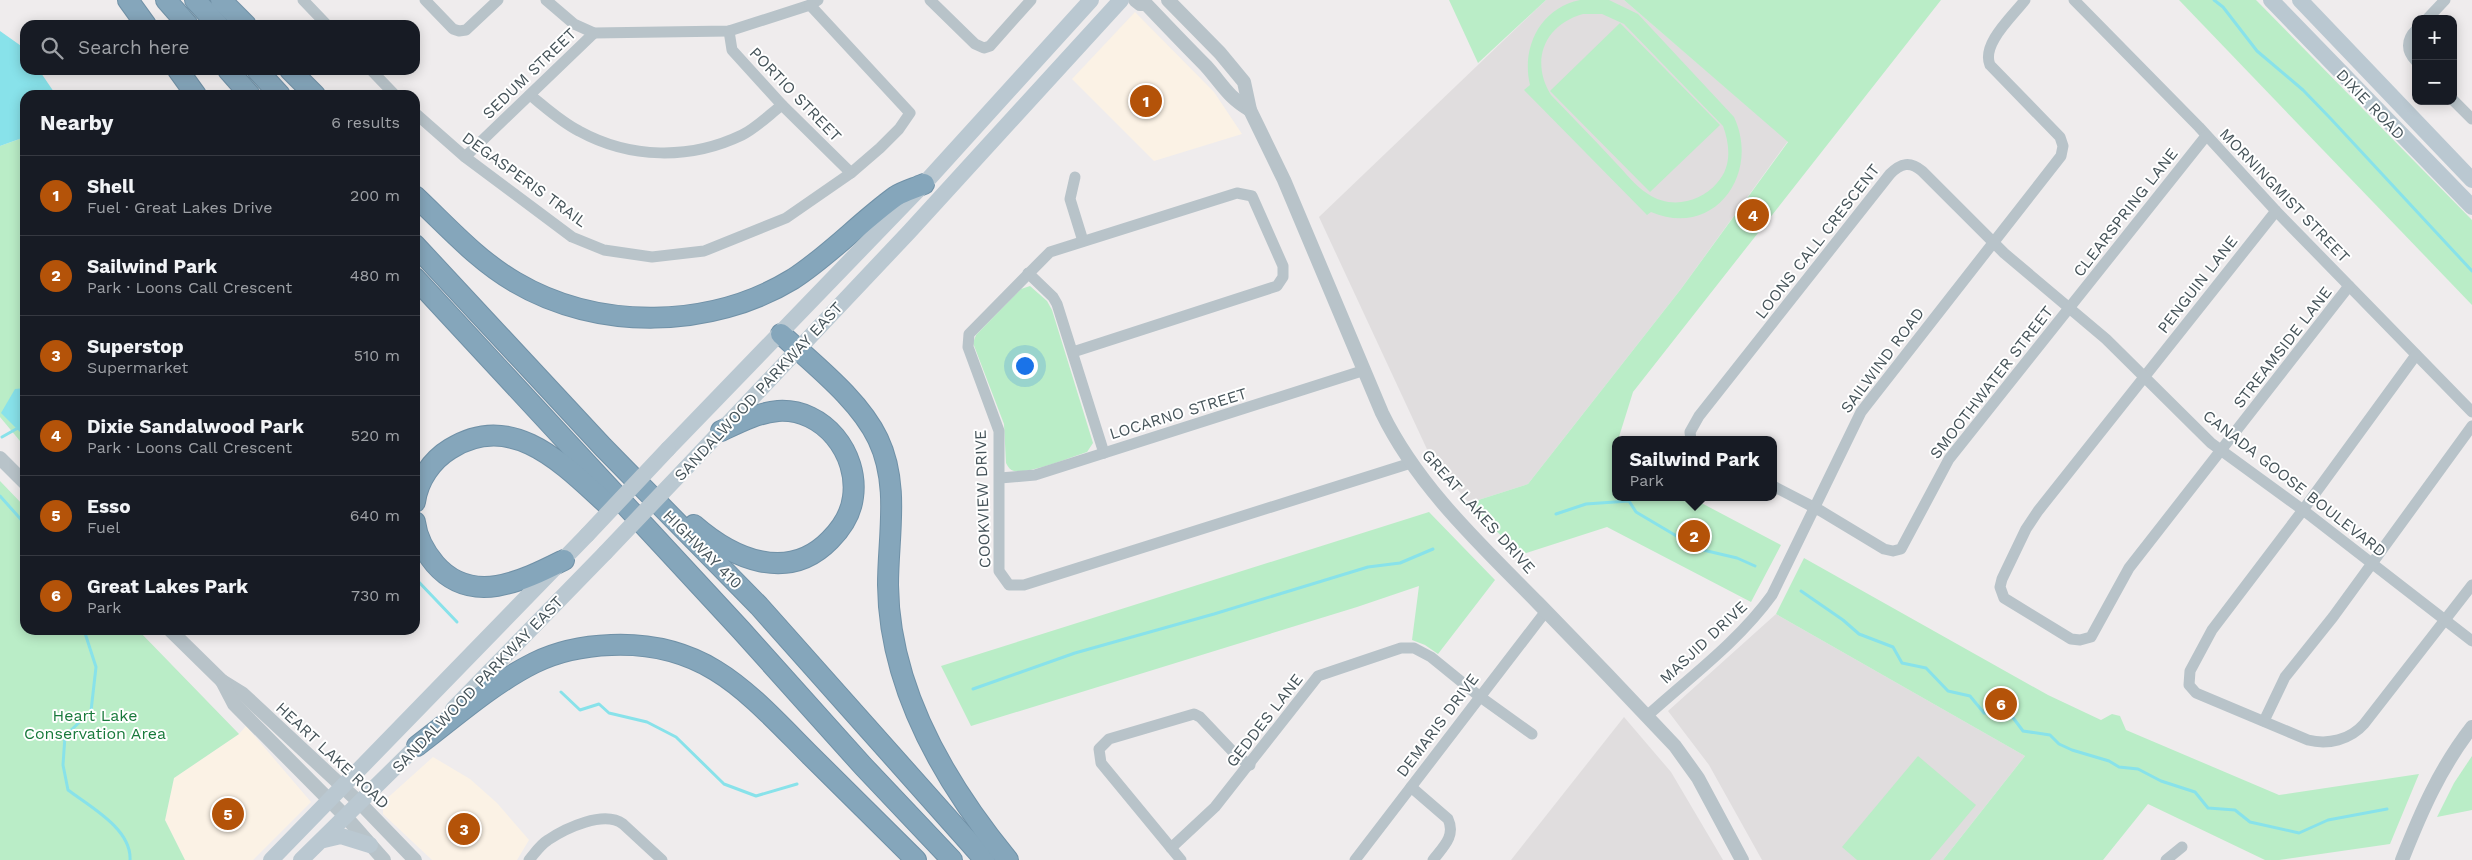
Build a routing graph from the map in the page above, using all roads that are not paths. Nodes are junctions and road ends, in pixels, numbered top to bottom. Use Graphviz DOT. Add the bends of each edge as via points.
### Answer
graph roads {
  1 [pos="128,0"];
  2 [pos="166,0"];
  3 [pos="195,0"];
  4 [pos="221,0"];
  5 [pos="303,0"];
  6 [pos="424,0"];
  7 [pos="498,0"];
  8 [pos="546,0"];
  9 [pos="930,0"];
  10 [pos="1031,0"];
  11 [pos="1091,0"];
  12 [pos="1122,0"];
  13 [pos="1135,0"];
  14 [pos="1168,0"];
  15 [pos="2026,0"];
  16 [pos="2074,0"];
  17 [pos="2271,0"];
  18 [pos="2300,0"];
  19 [pos="2445,0"];
  20 [pos="814,2"];
  21 [pos="2431,15"];
  22 [pos="142,20"];
  23 [pos="184,20"];
  24 [pos="213,20"];
  25 [pos="241,20"];
  26 [pos="322,20"];
  27 [pos="729,31"];
  28 [pos="594,33"];
  29 [pos="2412,37"];
  30 [pos="2412,57"];
  31 [pos="182,75"];
  32 [pos="232,75"];
  33 [pos="262,75"];
  34 [pos="295,75"];
  35 [pos="376,75"];
  36 [pos="192,90"];
  37 [pos="246,90"];
  38 [pos="276,90"];
  39 [pos="310,90"];
  40 [pos="390,90"];
  41 [pos="530,94"];
  42 [pos="2457,104"];
  43 [pos="782,106"];
  44 [pos="1250,110"];
  45 [pos="420,117"];
  46 [pos="2472,119"];
  47 [pos="2206,136"];
  48 [pos="465,157"];
  49 [pos="851,173"];
  50 [pos="1075,177"];
  51 [pos="2472,180"];
  52 [pos="924,184"];
  53 [pos="420,201"];
  54 [pos="2472,207"];
  55 [pos="2276,211"];
  56 [pos="1083,241"];
  57 [pos="1993,242"];
  58 [pos="420,249"];
  59 [pos="1028,273"];
  60 [pos="420,283"];
  61 [pos="2349,286"];
  62 [pos="2070,307"];
  63 [pos="781,334"];
  64 [pos="797,349"];
  65 [pos="1072,352"];
  66 [pos="2416,355"];
  67 [pos="1365,370"];
  68 [pos="2144,376"];
  69 [pos="2472,412"];
  70 [pos="2472,426"];
  71 [pos="721,431"];
  72 [pos="1690,436"];
  73 [pos="603,448"];
  74 [pos="2222,451"];
  75 [pos="1104,454"];
  76 [pos="0,458"];
  77 [pos="1412,463"];
  78 [pos="20,478"];
  79 [pos="1000,478"];
  80 [pos="420,484"];
  81 [pos="1777,488"];
  82 [pos="1814,507"];
  83 [pos="2303,510"];
  84 [pos="420,538"];
  85 [pos="657,541"];
  86 [pos="564,560"];
  87 [pos="2372,563"];
  88 [pos="2472,585"];
  89 [pos="1546,611"];
  90 [pos="2445,620"];
  91 [pos="175,635"];
  92 [pos="2472,641"];
  93 [pos="222,681"];
  94 [pos="1479,696"];
  95 [pos="1647,716"];
  96 [pos="2264,721"];
  97 [pos="2472,727"];
  98 [pos="1532,734"];
  99 [pos="417,746"];
  100 [pos="1250,765"];
  101 [pos="342,787"];
  102 [pos="1411,787"];
  103 [pos="329,801"];
  104 [pos="360,803"];
  105 [pos="346,818"];
  106 [pos="324,840"];
  107 [pos="370,845"];
  108 [pos="2182,847"];
  109 [pos="1171,848"];
  110 [pos="271,860"];
  111 [pos="301,860"];
  112 [pos="384,860"];
  113 [pos="415,860"];
  114 [pos="530,860"];
  115 [pos="662,860"];
  116 [pos="916,860"];
  117 [pos="952,860"];
  118 [pos="985,860"];
  119 [pos="1008,860"];
  120 [pos="1182,860"];
  121 [pos="1355,860"];
  122 [pos="1433,860"];
  123 [pos="1742,860"];
  124 [pos="2166,860"];
  125 [pos="2402,860"];
  1 -- 22 [label="highway"];
  2 -- 23 [label="highway"];
  3 -- 24 [label="highway"];
  4 -- 25 [label="highway"];
  5 -- 26 [label="street"];
  6 -- 7 [label="street" via="459,32 466,30"];
  8 -- 28 [label="street" via="574,24"];
  9 -- 10 [label="street" via="975,44 984,48 990,46"];
  11 -- 52 [label="main road, SANDALWOOD PARKWAY EAST"];
  12 -- 64 [label="main road, SANDALWOOD PARKWAY EAST"];
  13 -- 44 [label="street, GREAT LAKES DRIVE" via="1146,4 1208,68 1232,99"];
  14 -- 44 [label="street, GREAT LAKES DRIVE" via="1244,82"];
  15 -- 57 [label="street" via="1990,44 1988,60 2060,137 2063,151"];
  16 -- 47 [label="street, MORNINGMIST STREET"];
  17 -- 54 [label="main road, DIXIE ROAD"];
  18 -- 51 [label="main road, DIXIE ROAD"];
  19 -- 21 [label="street"];
  20 -- 27 [label="street"];
  20 -- 49 [label="street, DEGASPERIS TRAIL" via="910,113 899,129"];
  27 -- 28 [label="street"];
  27 -- 43 [label="street, PORTIO STREET" via="732,50"];
  28 -- 41 [label="street, SEDUM STREET"];
  29 -- 30 [label="street" via="2408,46"];
  31 -- 36 [label="highway"];
  32 -- 37 [label="highway"];
  33 -- 38 [label="highway"];
  34 -- 39 [label="highway"];
  35 -- 40 [label="street"];
  41 -- 43 [label="street" via="578,131 605,144 639,152 678,153 713,147 743,134"];
  41 -- 48 [label="street, SEDUM STREET"];
  42 -- 46 [label="street"];
  43 -- 49 [label="street, PORTIO STREET"];
  44 -- 67 [label="street, GREAT LAKES DRIVE" via="1284,180"];
  45 -- 48 [label="street, DEGASPERIS TRAIL"];
  47 -- 55 [label="street, MORNINGMIST STREET"];
  47 -- 62 [label="street, CLEARSPRING LANE"];
  48 -- 49 [label="street, DEGASPERIS TRAIL" via="572,237 604,250 652,258 704,252 786,218"];
  50 -- 56 [label="street" via="1070,199"];
  52 -- 53 [label="highway" via="898,195 792,279 751,299 668,318 606,314 550,299 515,282 484,260"];
  52 -- 63 [label="main road, SANDALWOOD PARKWAY EAST"];
  55 -- 61 [label="street, MORNINGMIST STREET"];
  55 -- 68 [label="street, PENGUIN LANE"];
  56 -- 59 [label="street, COOKVIEW DRIVE" via="1050,252"];
  56 -- 65 [label="street, COOKVIEW DRIVE" via="1242,192 1252,196 1284,272 1281,282 1272,289"];
  57 -- 62 [label="street, CANADA GOOSE BOULEVARD"];
  57 -- 72 [label="street, LOONS CALL CRESCENT" via="1922,171 1913,165 1897,167 1699,416"];
  57 -- 82 [label="street, SAILWIND ROAD" via="1861,412"];
  58 -- 73 [label="highway, HIGHWAY 410"];
  59 -- 65 [label="street" via="1057,304"];
  59 -- 79 [label="street, COOKVIEW DRIVE" via="969,334 967,340 999,431"];
  60 -- 85 [label="highway, HIGHWAY 410"];
  61 -- 66 [label="street, MORNINGMIST STREET"];
  61 -- 74 [label="street, STREAMSIDE LANE"];
  62 -- 68 [label="street, CANADA GOOSE BOULEVARD"];
  62 -- 82 [label="street, SMOOTHWATER STREET" via="1949,459 1901,549 1884,549"];
  63 -- 64 [label="highway"];
  63 -- 86 [label="main road, SANDALWOOD PARKWAY EAST, bridge"];
  64 -- 71 [label="main road, SANDALWOOD PARKWAY EAST"];
  64 -- 119 [label="highway" via="864,416 878,439 888,468 892,497 888,585 891,628 901,670 915,714 934,751 954,785"];
  65 -- 75 [label="street"];
  66 -- 69 [label="street, MORNINGMIST STREET"];
  66 -- 83 [label="street"];
  67 -- 75 [label="street, LOCARNO STREET"];
  67 -- 77 [label="street, GREAT LAKES DRIVE" via="1390,427"];
  68 -- 74 [label="street, CANADA GOOSE BOULEVARD"];
  68 -- 74 [label="street, PENGUIN LANE" via="2032,520 2002,580 2000,587 2004,598 2071,639 2091,637 2128,568"];
  70 -- 87 [label="street"];
  71 -- 73 [label="highway" via="753,416 780,411 794,412 829,430 844,448 854,484 850,511 837,532 818,550 796,560 776,563 744,557 707,536 624,458"];
  71 -- 99 [label="main road, SANDALWOOD PARKWAY EAST, bridge"];
  73 -- 118 [label="highway, HIGHWAY 410" via="759,606"];
  74 -- 83 [label="street, CANADA GOOSE BOULEVARD"];
  75 -- 79 [label="street, LOCARNO STREET" via="1035,475"];
  76 -- 78 [label="street"];
  77 -- 79 [label="street, COOKVIEW DRIVE" via="1020,586 1009,585 999,571"];
  77 -- 89 [label="street, GREAT LAKES DRIVE" via="1470,532"];
  80 -- 85 [label="highway" via="426,472 446,451 475,437 520,439 563,464 638,533"];
  81 -- 82 [label="street"];
  82 -- 95 [label="street, MASJID DRIVE" via="1772,595 1760,611"];
  83 -- 87 [label="street, CANADA GOOSE BOULEVARD"];
  83 -- 96 [label="street" via="2215,625 2189,677 2189,686 2196,693"];
  84 -- 86 [label="highway" via="438,567 455,579 484,588 528,578"];
  85 -- 117 [label="highway, HIGHWAY 410"];
  86 -- 101 [label="main road, SANDALWOOD PARKWAY EAST"];
  87 -- 90 [label="street, CANADA GOOSE BOULEVARD"];
  87 -- 96 [label="street" via="2286,677"];
  88 -- 90 [label="street"];
  89 -- 94 [label="street, DEMARIS DRIVE"];
  89 -- 95 [label="street, GREAT LAKES DRIVE"];
  90 -- 92 [label="street, CANADA GOOSE BOULEVARD"];
  90 -- 96 [label="street" via="2354,734 2317,742"];
  91 -- 93 [label="street, HEART LAKE ROAD"];
  93 -- 101 [label="street, HEART LAKE ROAD" via="243,694"];
  93 -- 103 [label="street, HEART LAKE ROAD" via="234,704"];
  94 -- 98 [label="street, GEDDES LANE"];
  94 -- 100 [label="street, GEDDES LANE" via="1424,652 1402,648 1318,676"];
  94 -- 102 [label="street, DEMARIS DRIVE"];
  95 -- 123 [label="street, GREAT LAKES DRIVE" via="1688,762"];
  97 -- 125 [label="street" via="2437,778"];
  99 -- 104 [label="main road, SANDALWOOD PARKWAY EAST"];
  99 -- 116 [label="highway" via="511,676 554,654 599,646 641,644 661,647 704,663 749,695"];
  100 -- 109 [label="street, GEDDES LANE" via="1215,807"];
  100 -- 109 [label="street" via="1194,714 1102,743 1099,748 1101,764"];
  101 -- 103 [label="main road, SANDALWOOD PARKWAY EAST"];
  101 -- 104 [label="street, HEART LAKE ROAD"];
  102 -- 121 [label="street, DEMARIS DRIVE"];
  102 -- 122 [label="street" via="1450,824 1450,837"];
  103 -- 105 [label="street, HEART LAKE ROAD"];
  103 -- 110 [label="main road, SANDALWOOD PARKWAY EAST"];
  104 -- 105 [label="main road, SANDALWOOD PARKWAY EAST"];
  104 -- 113 [label="street, HEART LAKE ROAD"];
  105 -- 106 [label="main road, SANDALWOOD PARKWAY EAST"];
  105 -- 107 [label="street, HEART LAKE ROAD"];
  106 -- 107 [label="main road" via="341,836"];
  106 -- 111 [label="main road, SANDALWOOD PARKWAY EAST"];
  107 -- 112 [label="street, HEART LAKE ROAD"];
  108 -- 124 [label="street"];
  109 -- 120 [label="street"];
  114 -- 115 [label="street" via="546,841 596,819 610,817 623,824"];
}
